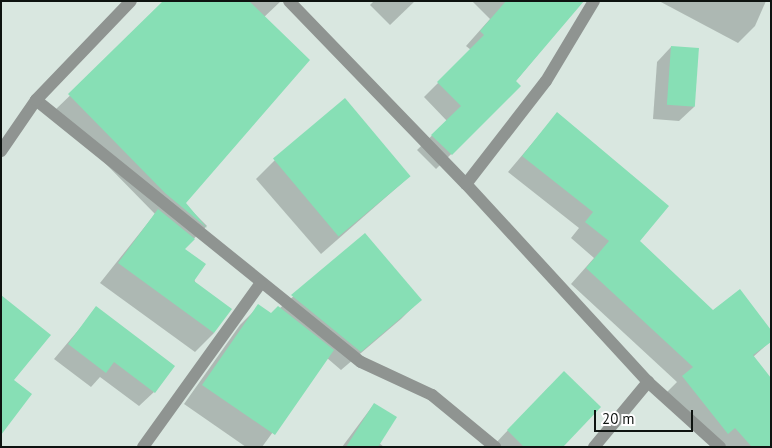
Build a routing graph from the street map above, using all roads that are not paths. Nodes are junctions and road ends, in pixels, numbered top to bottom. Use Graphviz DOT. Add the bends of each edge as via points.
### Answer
graph roads {
  1 [pos="131,1"];
  2 [pos="289,1"];
  3 [pos="594,1"];
  4 [pos="36,100"];
  5 [pos="1,151"];
  6 [pos="466,184"];
  7 [pos="260,284"];
  8 [pos="648,382"];
  9 [pos="143,447"];
  10 [pos="495,447"];
  11 [pos="594,447"];
  12 [pos="720,447"];
  1 -- 4 [label="street"];
  2 -- 6 [label="street"];
  3 -- 6 [label="street" via="546,81"];
  4 -- 5 [label="street"];
  4 -- 7 [label="street"];
  6 -- 8 [label="street"];
  7 -- 9 [label="street"];
  7 -- 10 [label="street" via="361,362 432,395"];
  8 -- 11 [label="street"];
  8 -- 12 [label="street"];
}
